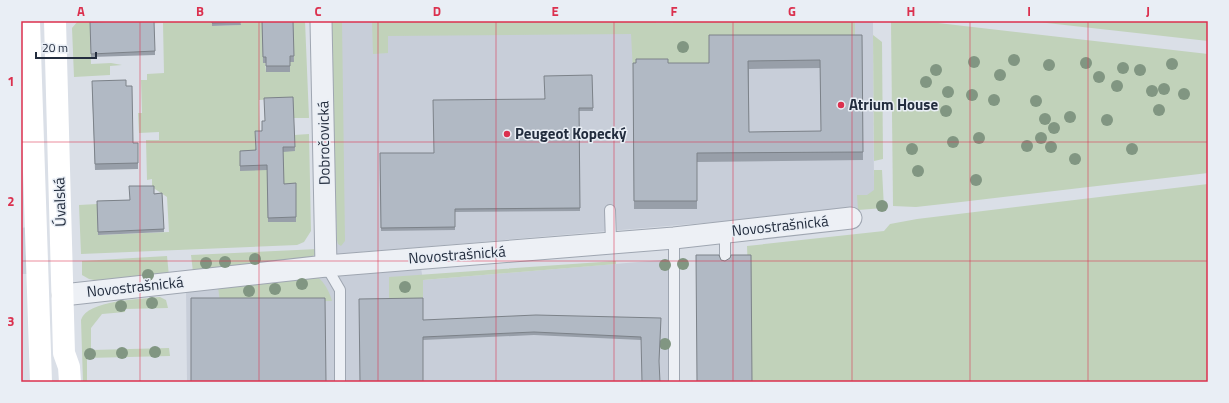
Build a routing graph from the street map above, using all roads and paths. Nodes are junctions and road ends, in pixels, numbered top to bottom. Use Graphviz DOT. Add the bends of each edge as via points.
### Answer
graph roads {
  1 [pos="29,21"];
  2 [pos="55,21"];
  3 [pos="321,21"];
  4 [pos="27,117"];
  5 [pos="610,210"];
  6 [pos="852,218"];
  7 [pos="725,232"];
  8 [pos="674,238"];
  9 [pos="611,243"];
  10 [pos="326,266"];
  11 [pos="725,267"];
  12 [pos="63,295"];
  13 [pos="41,382"];
  14 [pos="70,382"];
  15 [pos="340,382"];
  16 [pos="674,382"];
  1 -- 4 [label="main road, Úvalská"];
  2 -- 12 [label="main road, Úvalská"];
  3 -- 10 [label="street, Dobročovická"];
  4 -- 13 [label="main road, Úvalská"];
  5 -- 9 [label="lane"];
  6 -- 7 [label="street, Novostrašnická"];
  7 -- 8 [label="street, Novostrašnická"];
  7 -- 11 [label="lane"];
  8 -- 9 [label="street, Novostrašnická"];
  8 -- 16 [label="lane"];
  9 -- 10 [label="street, Novostrašnická"];
  10 -- 12 [label="street, Novostrašnická"];
  10 -- 15 [label="lane" via="340,290"];
  12 -- 14 [label="main road, Úvalská" via="64,353 70,367"];
}
